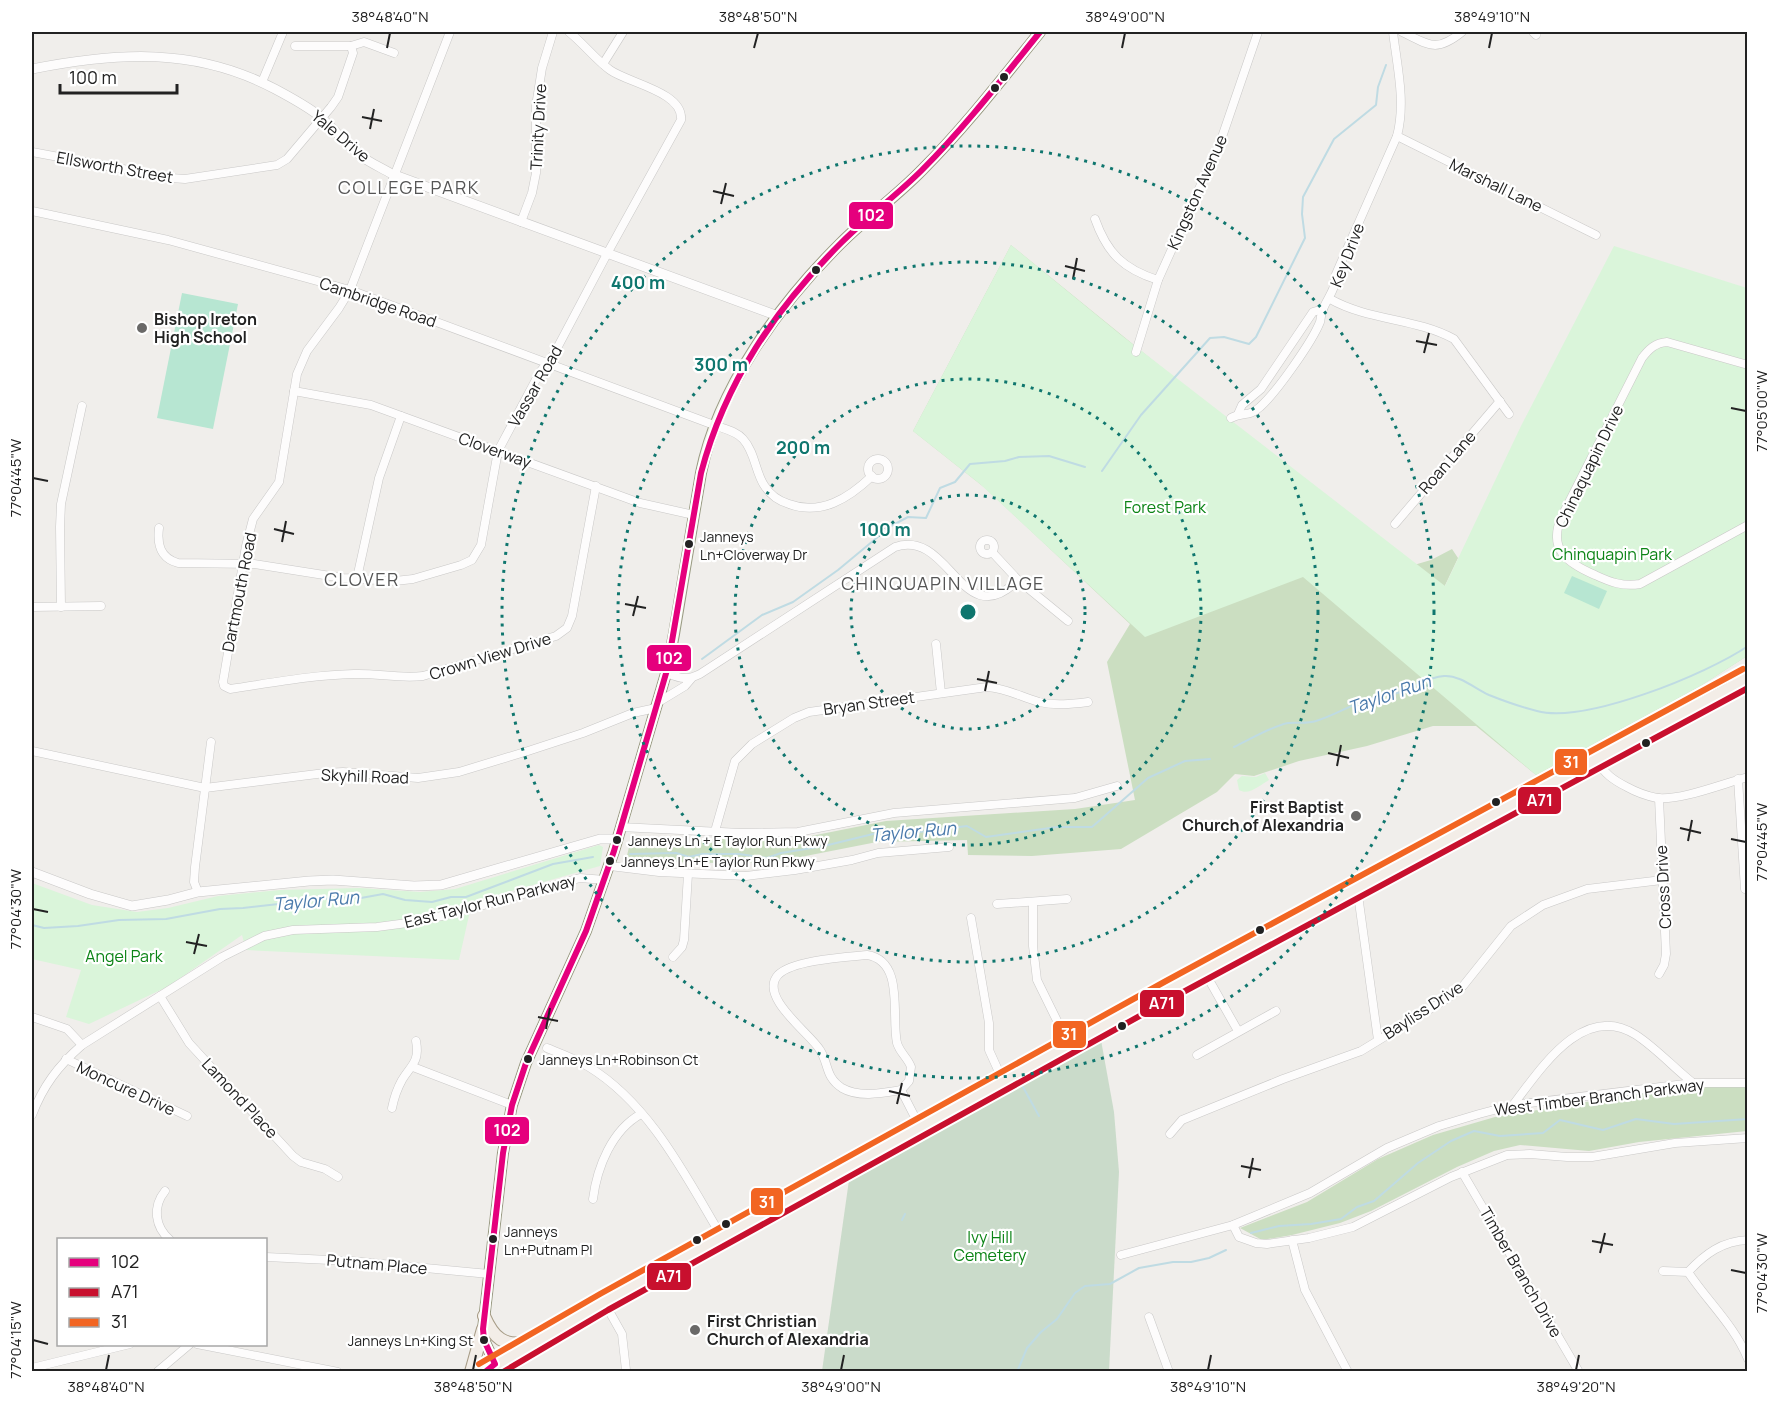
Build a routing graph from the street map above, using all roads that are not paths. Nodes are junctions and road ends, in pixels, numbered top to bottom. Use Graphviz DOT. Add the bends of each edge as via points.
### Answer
graph roads {
  1 [pos="283,32"];
  2 [pos="450,32"];
  3 [pos="554,32"];
  4 [pos="569,32"];
  5 [pos="623,32"];
  6 [pos="1040,32"];
  7 [pos="1257,32"];
  8 [pos="1393,32"];
  9 [pos="1401,32"];
  10 [pos="1462,32"];
  11 [pos="351,45"];
  12 [pos="295,46"];
  13 [pos="394,53"];
  14 [pos="603,64"];
  15 [pos="32,69"];
  16 [pos="262,82"];
  17 [pos="322,119"];
  18 [pos="1397,136"];
  19 [pos="32,152"];
  20 [pos="395,175"];
  21 [pos="32,211"];
  22 [pos="1095,219"];
  23 [pos="521,222"];
  24 [pos="1596,235"];
  25 [pos="608,252"];
  26 [pos="1158,280"];
  27 [pos="350,290"];
  28 [pos="1330,299"];
  29 [pos="1323,309"];
  30 [pos="778,316"];
  31 [pos="1136,352"];
  32 [pos="547,364"];
  33 [pos="1748,365"];
  34 [pos="294,391"];
  35 [pos="1500,401"];
  36 [pos="82,406"];
  37 [pos="1509,414"];
  38 [pos="401,416"];
  39 [pos="714,425"];
  40 [pos="498,451"];
  41 [pos="872,476"];
  42 [pos="596,486"];
  43 [pos="694,515"];
  44 [pos="1395,524"];
  45 [pos="1748,525"];
  46 [pos="159,528"];
  47 [pos="992,552"];
  48 [pos="243,564"];
  49 [pos="357,579"];
  50 [pos="1018,580"];
  51 [pos="101,606"];
  52 [pos="32,607"];
  53 [pos="61,607"];
  54 [pos="1068,621"];
  55 [pos="936,644"];
  56 [pos="666,673"];
  57 [pos="1748,677"];
  58 [pos="691,679"];
  59 [pos="230,689"];
  60 [pos="942,693"];
  61 [pos="1088,702"];
  62 [pos="657,705"];
  63 [pos="211,742"];
  64 [pos="32,751"];
  65 [pos="1596,760"];
  66 [pos="1748,777"];
  67 [pos="1738,779"];
  68 [pos="1117,786"];
  69 [pos="205,788"];
  70 [pos="1659,798"];
  71 [pos="620,827"];
  72 [pos="715,831"];
  73 [pos="617,839"];
  74 [pos="949,847"];
  75 [pos="610,866"];
  76 [pos="32,873"];
  77 [pos="688,874"];
  78 [pos="605,880"];
  79 [pos="1662,880"];
  80 [pos="1745,889"];
  81 [pos="1353,890"];
  82 [pos="198,892"];
  83 [pos="1067,900"];
  84 [pos="1033,902"];
  85 [pos="997,904"];
  86 [pos="971,918"];
  87 [pos="673,957"];
  88 [pos="1204,971"];
  89 [pos="1659,974"];
  90 [pos="160,996"];
  91 [pos="1276,1011"];
  92 [pos="32,1017"];
  93 [pos="1238,1031"];
  94 [pos="1378,1040"];
  95 [pos="416,1041"];
  96 [pos="82,1045"];
  97 [pos="1069,1046"];
  98 [pos="547,1048"];
  99 [pos="1197,1055"];
  100 [pos="66,1059"];
  101 [pos="413,1067"];
  102 [pos="1003,1081"];
  103 [pos="1693,1083"];
  104 [pos="1748,1083"];
  105 [pos="901,1090"];
  106 [pos="1513,1105"];
  107 [pos="512,1106"];
  108 [pos="392,1108"];
  109 [pos="641,1114"];
  110 [pos="32,1115"];
  111 [pos="187,1116"];
  112 [pos="920,1127"];
  113 [pos="1170,1134"];
  114 [pos="1748,1138"];
  115 [pos="1462,1173"];
  116 [pos="338,1177"];
  117 [pos="165,1191"];
  118 [pos="592,1199"];
  119 [pos="1233,1226"];
  120 [pos="722,1237"];
  121 [pos="169,1238"];
  122 [pos="1292,1240"];
  123 [pos="1748,1240"];
  124 [pos="1121,1255"];
  125 [pos="267,1257"];
  126 [pos="1663,1271"];
  127 [pos="1688,1272"];
  128 [pos="489,1274"];
  129 [pos="604,1302"];
  130 [pos="484,1316"];
  131 [pos="1149,1317"];
  132 [pos="483,1329"];
  133 [pos="538,1339"];
  134 [pos="122,1346"];
  135 [pos="188,1346"];
  136 [pos="206,1346"];
  137 [pos="1748,1359"];
  138 [pos="495,1364"];
  139 [pos="32,1368"];
  140 [pos="312,1369"];
  141 [pos="626,1370"];
  142 [pos="157,1371"];
  143 [pos="338,1371"];
  144 [pos="471,1371"];
  145 [pos="484,1371"];
  146 [pos="1169,1371"];
  147 [pos="1348,1371"];
  148 [pos="1579,1371"];
  1 -- 16 [label="street"];
  2 -- 20 [label="street, Dartmouth Road"];
  3 -- 23 [label="street, Trinity Drive" via="542,68 536,106 536,173"];
  4 -- 14 [label="street"];
  5 -- 14 [label="street"];
  6 -- 30 [label="main road" via="943,149 840,243"];
  7 -- 26 [label="street, Kingston Avenue" via="1217,148"];
  8 -- 18 [label="street, Key Drive" via="1402,104"];
  9 -- 10 [label="street" via="1438,45 1448,43"];
  11 -- 12 [label="street"];
  11 -- 13 [label="street" via="368,42"];
  11 -- 17 [label="street, Ellsworth Street" via="353,53 338,97"];
  14 -- 25 [label="street, Vassar Road" via="671,100 680,110 681,120"];
  15 -- 16 [label="street, Yale Drive" via="95,59 162,56 207,62"];
  16 -- 17 [label="street, Yale Drive"];
  17 -- 19 [label="street, Ellsworth Street" via="277,165 185,179"];
  17 -- 20 [label="street, Yale Drive" via="359,155"];
  18 -- 24 [label="street, Marshall Lane"];
  18 -- 28 [label="street, Key Drive" via="1336,274"];
  20 -- 23 [label="street, Yale Drive"];
  20 -- 27 [label="street, Dartmouth Road"];
  21 -- 27 [label="street, Cambridge Road" via="176,242"];
  22 -- 26 [label="street" via="1120,262"];
  23 -- 25 [label="street, Yale Drive"];
  25 -- 30 [label="street, Yale Drive"];
  25 -- 32 [label="street, Vassar Road"];
  26 -- 31 [label="street, Kingston Avenue"];
  27 -- 32 [label="street, Cambridge Road"];
  27 -- 34 [label="street, Dartmouth Road" via="301,361"];
  28 -- 29 [label="street"];
  28 -- 35 [label="street, Key Drive" via="1358,312 1454,339"];
  29 -- 29 [label="street" via="1313,334 1271,396 1249,415 1234,416 1261,389 1313,312"];
  30 -- 39 [label="main road" via="740,372"];
  32 -- 39 [label="street, Cambridge Road"];
  32 -- 40 [label="street, Vassar Road"];
  33 -- 45 [label="street, Chinaquapin Drive" via="1667,342 1648,350 1562,516 1556,539 1571,564 1629,586 1640,584"];
  34 -- 38 [label="street, Cloverway" via="353,400"];
  34 -- 48 [label="street, Dartmouth Road" via="279,482 254,519"];
  35 -- 37 [label="street, Key Drive"];
  35 -- 44 [label="street, Roan Lane"];
  36 -- 53 [label="street" via="61,504"];
  38 -- 40 [label="street, Cloverway"];
  38 -- 49 [label="street" via="379,478"];
  39 -- 41 [label="street, Cambridge Road" via="741,437 751,451 765,488 791,505 825,507"];
  39 -- 43 [label="main road"];
  40 -- 42 [label="street, Cloverway"];
  40 -- 49 [label="street, Vassar Road" via="481,545 472,560 413,579"];
  42 -- 43 [label="street, Cloverway" via="640,503"];
  42 -- 59 [label="street, Crown View Drive" via="572,616 567,628 556,636 423,676 321,676"];
  43 -- 56 [label="main road"];
  46 -- 48 [label="street, Vassar Road" via="160,548 172,561"];
  47 -- 50 [label="street"];
  48 -- 49 [label="street, Vassar Road"];
  48 -- 59 [label="street, Dartmouth Road" via="223,682"];
  50 -- 54 [label="street"];
  50 -- 58 [label="street, Skyhill Road" via="999,595 981,594 969,589 925,547 904,544"];
  51 -- 53 [label="street"];
  52 -- 53 [label="street"];
  55 -- 60 [label="street"];
  56 -- 58 [label="street"];
  56 -- 62 [label="main road"];
  57 -- 65 [label="main road"];
  58 -- 62 [label="street, Skyhill Road"];
  60 -- 61 [label="street, Bryan Street" via="996,688 1040,702"];
  60 -- 72 [label="street, Bryan Street" via="809,712 794,718 752,744 735,761"];
  62 -- 69 [label="street, Skyhill Road" via="528,751 449,773 418,778 325,773"];
  62 -- 71 [label="main road"];
  63 -- 69 [label="street"];
  64 -- 69 [label="street, Skyhill Road"];
  65 -- 70 [label="street" via="1615,781"];
  65 -- 81 [label="main road"];
  66 -- 67 [label="street"];
  67 -- 70 [label="street"];
  67 -- 80 [label="street"];
  68 -- 72 [label="street" via="1075,798 894,813 798,832"];
  69 -- 82 [label="street" via="195,867"];
  70 -- 79 [label="street, Cross Drive"];
  71 -- 72 [label="street"];
  71 -- 73 [label="main road"];
  73 -- 75 [label="main road"];
  73 -- 82 [label="street" via="600,838 441,885 333,880"];
  74 -- 77 [label="street" via="878,853 768,874"];
  75 -- 77 [label="street"];
  75 -- 78 [label="main road"];
  76 -- 82 [label="street" via="132,906"];
  77 -- 87 [label="street" via="684,940"];
  78 -- 90 [label="street, East Taylor Run Parkway" via="580,878 415,922 272,934 222,957"];
  78 -- 107 [label="main road" via="574,960 526,1063"];
  79 -- 89 [label="street, Cross Drive" via="1666,954"];
  79 -- 94 [label="street, Bayliss Drive" via="1587,890 1543,905 1511,926 1448,998"];
  81 -- 88 [label="main road"];
  81 -- 94 [label="street" via="1359,902"];
  83 -- 84 [label="street"];
  84 -- 85 [label="street"];
  84 -- 97 [label="street" via="1038,980"];
  86 -- 102 [label="street" via="989,1023 989,1050"];
  88 -- 93 [label="street"];
  88 -- 97 [label="main road"];
  90 -- 96 [label="street, East Taylor Run Parkway"];
  90 -- 116 [label="street, Lamond Place" via="189,1043 293,1156"];
  91 -- 93 [label="street"];
  92 -- 96 [label="street" via="68,1029"];
  93 -- 99 [label="street"];
  94 -- 113 [label="street, Bayliss Drive" via="1361,1051 1182,1120"];
  95 -- 101 [label="street" via="418,1052"];
  96 -- 100 [label="street, East Taylor Run Parkway"];
  97 -- 102 [label="main road"];
  98 -- 109 [label="street" via="572,1057 602,1076"];
  100 -- 110 [label="street, East Taylor Run Parkway" via="40,1093"];
  100 -- 111 [label="street, Moncure Drive"];
  101 -- 107 [label="street"];
  101 -- 108 [label="street" via="403,1078"];
  102 -- 112 [label="main road"];
  103 -- 104 [label="street, West Timber Branch Parkway"];
  103 -- 106 [label="street, West Timber Branch Parkway"];
  103 -- 106 [label="street" via="1635,1035 1599,1027 1569,1040"];
  105 -- 105 [label="street" via="909,1081 911,1067 898,1045 895,995 881,960 867,955 811,962 778,975 775,993 794,1023 822,1052 833,1081 858,1093"];
  105 -- 112 [label="street"];
  106 -- 119 [label="street, West Timber Branch Parkway" via="1439,1126 1387,1148 1310,1193"];
  107 -- 128 [label="main road"];
  109 -- 118 [label="street" via="631,1119 611,1146 595,1180"];
  109 -- 120 [label="street" via="665,1144"];
  112 -- 120 [label="main road"];
  114 -- 115 [label="street" via="1675,1143 1592,1157 1511,1155"];
  115 -- 122 [label="street" via="1353,1227"];
  115 -- 148 [label="street, Timber Branch Drive"];
  117 -- 121 [label="street" via="159,1198 157,1224"];
  119 -- 122 [label="street" via="1239,1237 1256,1243"];
  119 -- 124 [label="street, West Timber Branch Parkway"];
  120 -- 129 [label="main road"];
  122 -- 147 [label="street" via="1305,1290"];
  123 -- 127 [label="street" via="1716,1248"];
  125 -- 128 [label="street, Putnam Place"];
  126 -- 127 [label="street"];
  127 -- 137 [label="street" via="1727,1321"];
  128 -- 130 [label="main road"];
  129 -- 133 [label="main road"];
  129 -- 141 [label="street" via="622,1334"];
  130 -- 132 [label="main road"];
  130 -- 133 [label="main road" via="493,1334 503,1342 515,1344"];
  131 -- 146 [label="street"];
  132 -- 138 [label="main road"];
  132 -- 144 [label="main road"];
  133 -- 138 [label="main road"];
  134 -- 139 [label="street"];
  135 -- 142 [label="street"];
  136 -- 140 [label="street"];
  138 -- 145 [label="main road"];
  140 -- 143 [label="street"];
}
